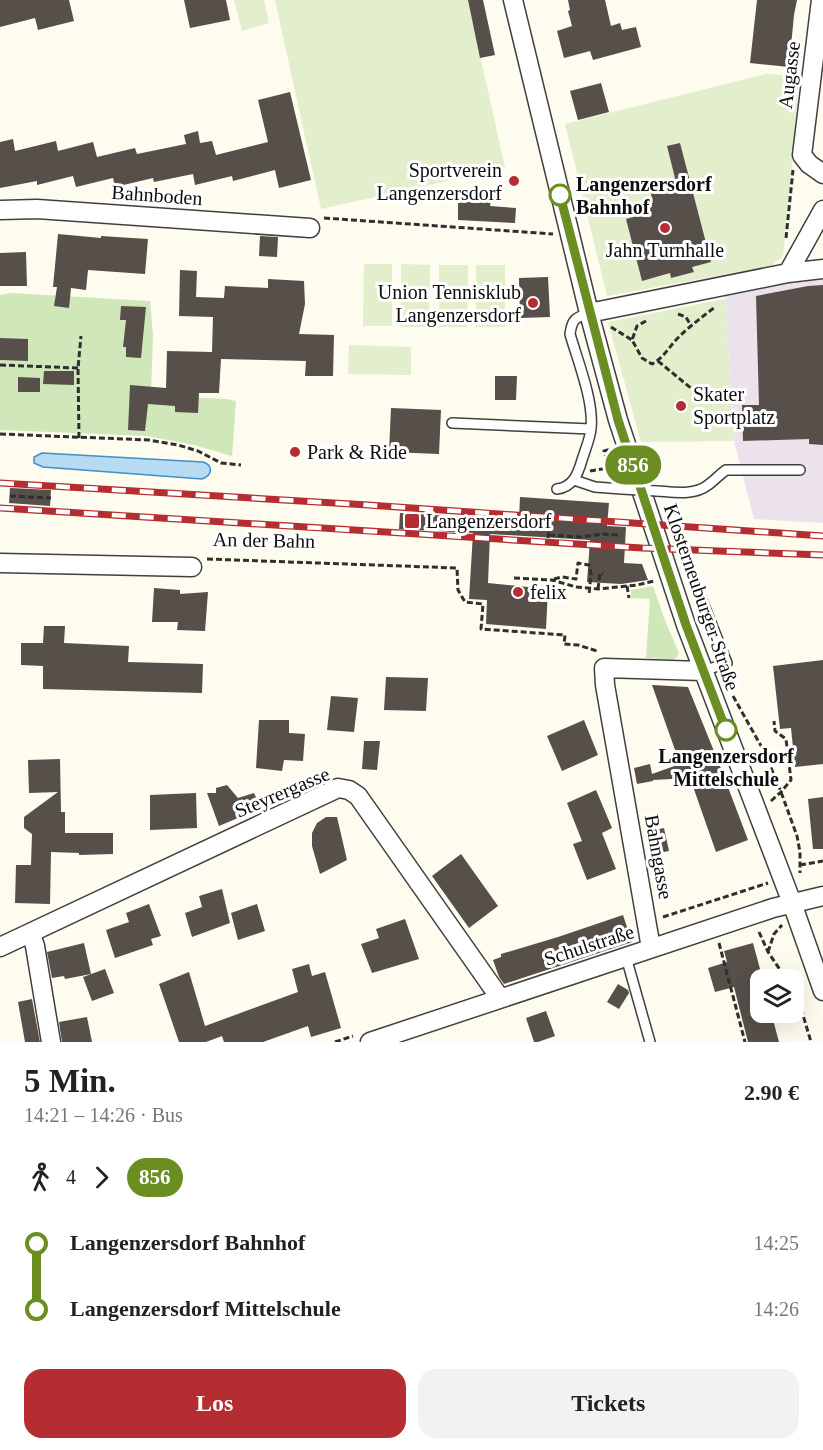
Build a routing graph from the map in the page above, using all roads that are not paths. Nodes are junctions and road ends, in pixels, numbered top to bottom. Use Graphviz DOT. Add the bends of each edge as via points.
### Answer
graph roads {
  1 [pos="513,0"];
  2 [pos="821,0"];
  3 [pos="823,174"];
  4 [pos="0,210"];
  5 [pos="823,210"];
  6 [pos="317,223"];
  7 [pos="823,269"];
  8 [pos="788,273"];
  9 [pos="589,312"];
  10 [pos="452,423"];
  11 [pos="591,429"];
  12 [pos="800,470"];
  13 [pos="574,480"];
  14 [pos="557,489"];
  15 [pos="0,563"];
  16 [pos="192,567"];
  17 [pos="700,595"];
  18 [pos="703,671"];
  19 [pos="823,897"];
  20 [pos="792,903"];
  21 [pos="31,934"];
  22 [pos="0,947"];
  23 [pos="651,948"];
  24 [pos="626,957"];
  25 [pos="823,991"];
  26 [pos="500,998"];
  27 [pos="51,1042"];
  28 [pos="370,1042"];
  29 [pos="650,1042"];
  1 -- 9 [label="street, Klosterneuburger Straße"];
  2 -- 3 [label="street, Augasse" via="798,159"];
  4 -- 6 [label="street, Bahnboden" via="37,208"];
  5 -- 8 [label="street"];
  7 -- 8 [label="street"];
  8 -- 9 [label="street"];
  9 -- 11 [label="lane" via="577,317 570,334 590,404"];
  9 -- 18 [label="street, Klosterneuburger Straße" via="618,420"];
  10 -- 11 [label="lane"];
  11 -- 13 [label="lane"];
  12 -- 13 [label="lane, bridge" via="726,470 697,491 676,493 595,487"];
  13 -- 14 [label="lane"];
  15 -- 16 [label="street, An der Bahn"];
  17 -- 18 [label="lane" via="727,663"];
  18 -- 20 [label="street, Klosterneuburger Straße"];
  18 -- 23 [label="street, Bahngasse" via="603,660"];
  19 -- 20 [label="street, Schulstraße"];
  20 -- 23 [label="street, Schulstraße"];
  20 -- 25 [label="street, Klosterneuburger Straße"];
  21 -- 22 [label="street, Steyrergasse"];
  21 -- 26 [label="street, Steyrergasse" via="338,788 358,796"];
  21 -- 27 [label="street"];
  23 -- 24 [label="street, Schulstraße"];
  24 -- 26 [label="street, Schulstraße"];
  24 -- 29 [label="lane"];
  26 -- 28 [label="street, Schulstraße"];
}
